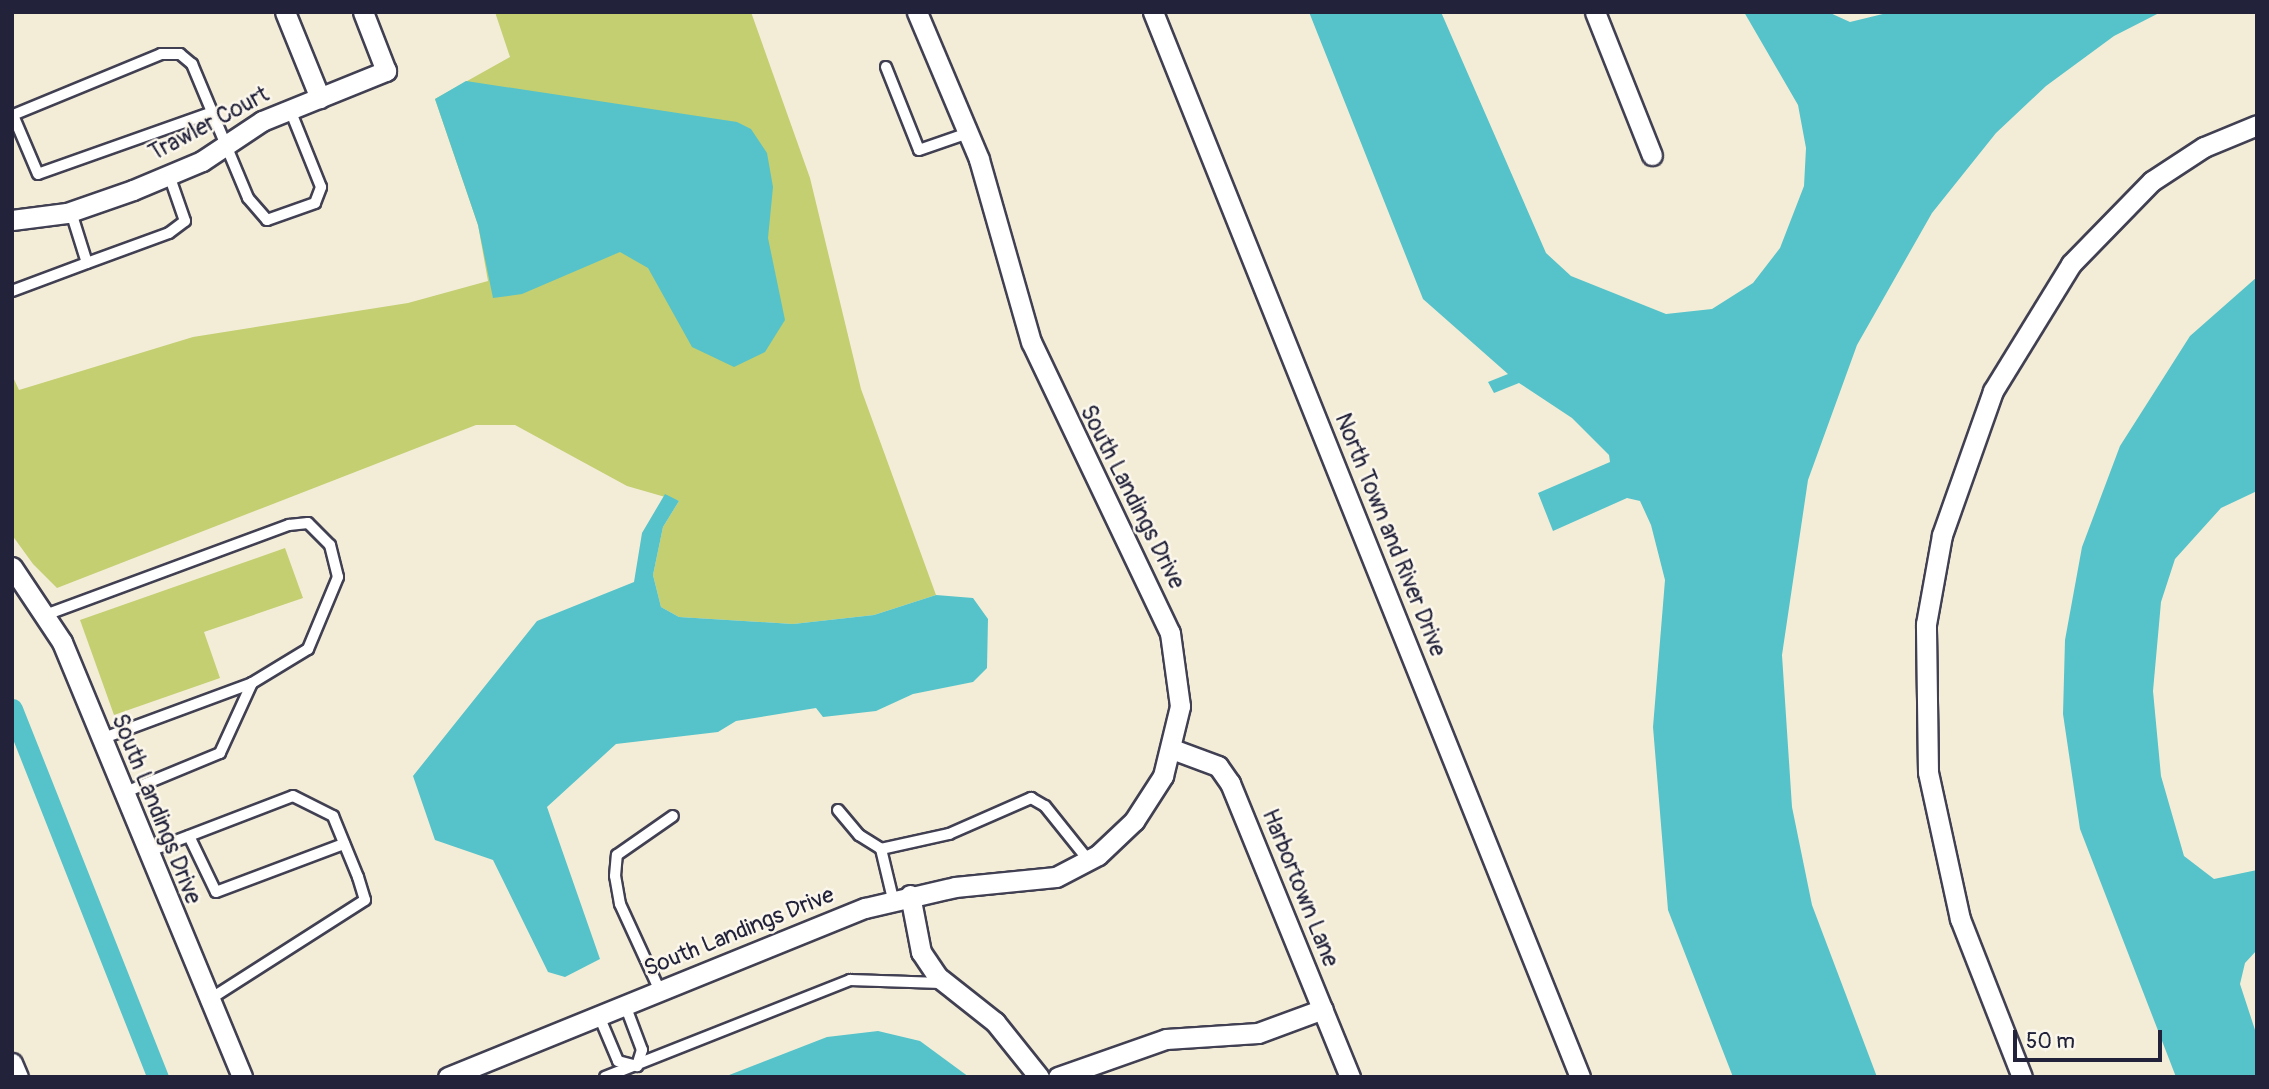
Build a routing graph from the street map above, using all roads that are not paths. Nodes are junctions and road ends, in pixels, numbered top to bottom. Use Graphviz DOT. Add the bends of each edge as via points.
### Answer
graph roads {
  1 [pos="285,12"];
  2 [pos="363,12"];
  3 [pos="917,12"];
  4 [pos="1153,12"];
  5 [pos="1595,12"];
  6 [pos="886,67"];
  7 [pos="320,98"];
  8 [pos="290,110"];
  9 [pos="210,113"];
  10 [pos="2257,125"];
  11 [pos="968,133"];
  12 [pos="224,147"];
  13 [pos="1652,155"];
  14 [pos="169,175"];
  15 [pos="71,212"];
  16 [pos="12,220"];
  17 [pos="87,263"];
  18 [pos="12,292"];
  19 [pos="12,567"];
  20 [pos="48,614"];
  21 [pos="252,683"];
  22 [pos="101,739"];
  23 [pos="1172,749"];
  24 [pos="123,793"];
  25 [pos="838,810"];
  26 [pos="673,816"];
  27 [pos="189,836"];
  28 [pos="344,844"];
  29 [pos="881,849"];
  30 [pos="146,853"];
  31 [pos="1089,861"];
  32 [pos="902,897"];
  33 [pos="945,983"];
  34 [pos="660,991"];
  35 [pos="206,1001"];
  36 [pos="625,1005"];
  37 [pos="1323,1009"];
  38 [pos="599,1016"];
  39 [pos="12,1063"];
  40 [pos="637,1066"];
  41 [pos="18,1077"];
  42 [pos="242,1077"];
  43 [pos="448,1077"];
  44 [pos="605,1077"];
  45 [pos="1039,1077"];
  46 [pos="1058,1077"];
  47 [pos="1350,1077"];
  48 [pos="1580,1077"];
  49 [pos="2022,1077"];
  1 -- 7 [label="street"];
  2 -- 7 [label="street, Trawler Court" via="386,71"];
  3 -- 11 [label="street, South Landings Drive"];
  4 -- 48 [label="street, North Town and River Drive"];
  5 -- 13 [label="street"];
  6 -- 11 [label="lane" via="919,150"];
  7 -- 8 [label="street, Trawler Court"];
  8 -- 12 [label="street, Trawler Court"];
  8 -- 12 [label="lane" via="321,187 315,203 267,220 248,198"];
  9 -- 9 [label="lane" via="192,64 180,54 161,54 13,115 38,174"];
  9 -- 12 [label="lane"];
  10 -- 49 [label="street" via="2204,147 2152,180 2071,264 1993,391 1942,535 1926,624 1928,772 1961,919"];
  11 -- 23 [label="street, South Landings Drive" via="1031,342 1170,633 1180,706"];
  12 -- 14 [label="street, Trawler Court"];
  14 -- 15 [label="street, Trawler Court"];
  14 -- 17 [label="lane" via="185,220 169,233"];
  15 -- 16 [label="street, Trawler Court"];
  15 -- 17 [label="lane"];
  17 -- 18 [label="lane"];
  19 -- 20 [label="street, South Landings Drive"];
  20 -- 21 [label="lane" via="308,523 326,535 338,577 308,649"];
  20 -- 22 [label="street, South Landings Drive"];
  21 -- 22 [label="lane"];
  21 -- 24 [label="lane" via="220,753"];
  22 -- 24 [label="street, South Landings Drive"];
  23 -- 31 [label="street, South Landings Drive" via="1151,800"];
  23 -- 37 [label="street, Harbortown Lane" via="1218,766 1230,783"];
  24 -- 30 [label="street, South Landings Drive"];
  25 -- 29 [label="lane" via="859,835"];
  26 -- 34 [label="lane" via="635,837 617,855 616,865 620,904"];
  27 -- 28 [label="lane" via="293,796 332,816"];
  27 -- 28 [label="lane" via="216,892"];
  27 -- 30 [label="lane"];
  28 -- 35 [label="lane" via="365,900"];
  29 -- 31 [label="lane" via="949,834 1037,798"];
  29 -- 32 [label="lane"];
  30 -- 35 [label="street, South Landings Drive"];
  31 -- 32 [label="street, South Landings Drive" via="1032,884"];
  32 -- 33 [label="street" via="921,952"];
  32 -- 34 [label="street, South Landings Drive"];
  33 -- 40 [label="lane" via="850,980"];
  33 -- 45 [label="street" via="995,1022"];
  34 -- 36 [label="street, South Landings Drive"];
  35 -- 42 [label="street, South Landings Drive"];
  36 -- 38 [label="street, South Landings Drive"];
  36 -- 40 [label="lane" via="642,1050"];
  37 -- 46 [label="street" via="1235,1037 1167,1039"];
  37 -- 47 [label="street, Harbortown Lane"];
  38 -- 40 [label="lane" via="618,1061"];
  38 -- 43 [label="street, South Landings Drive"];
  39 -- 41 [label="street"];
  40 -- 44 [label="lane"];
}
